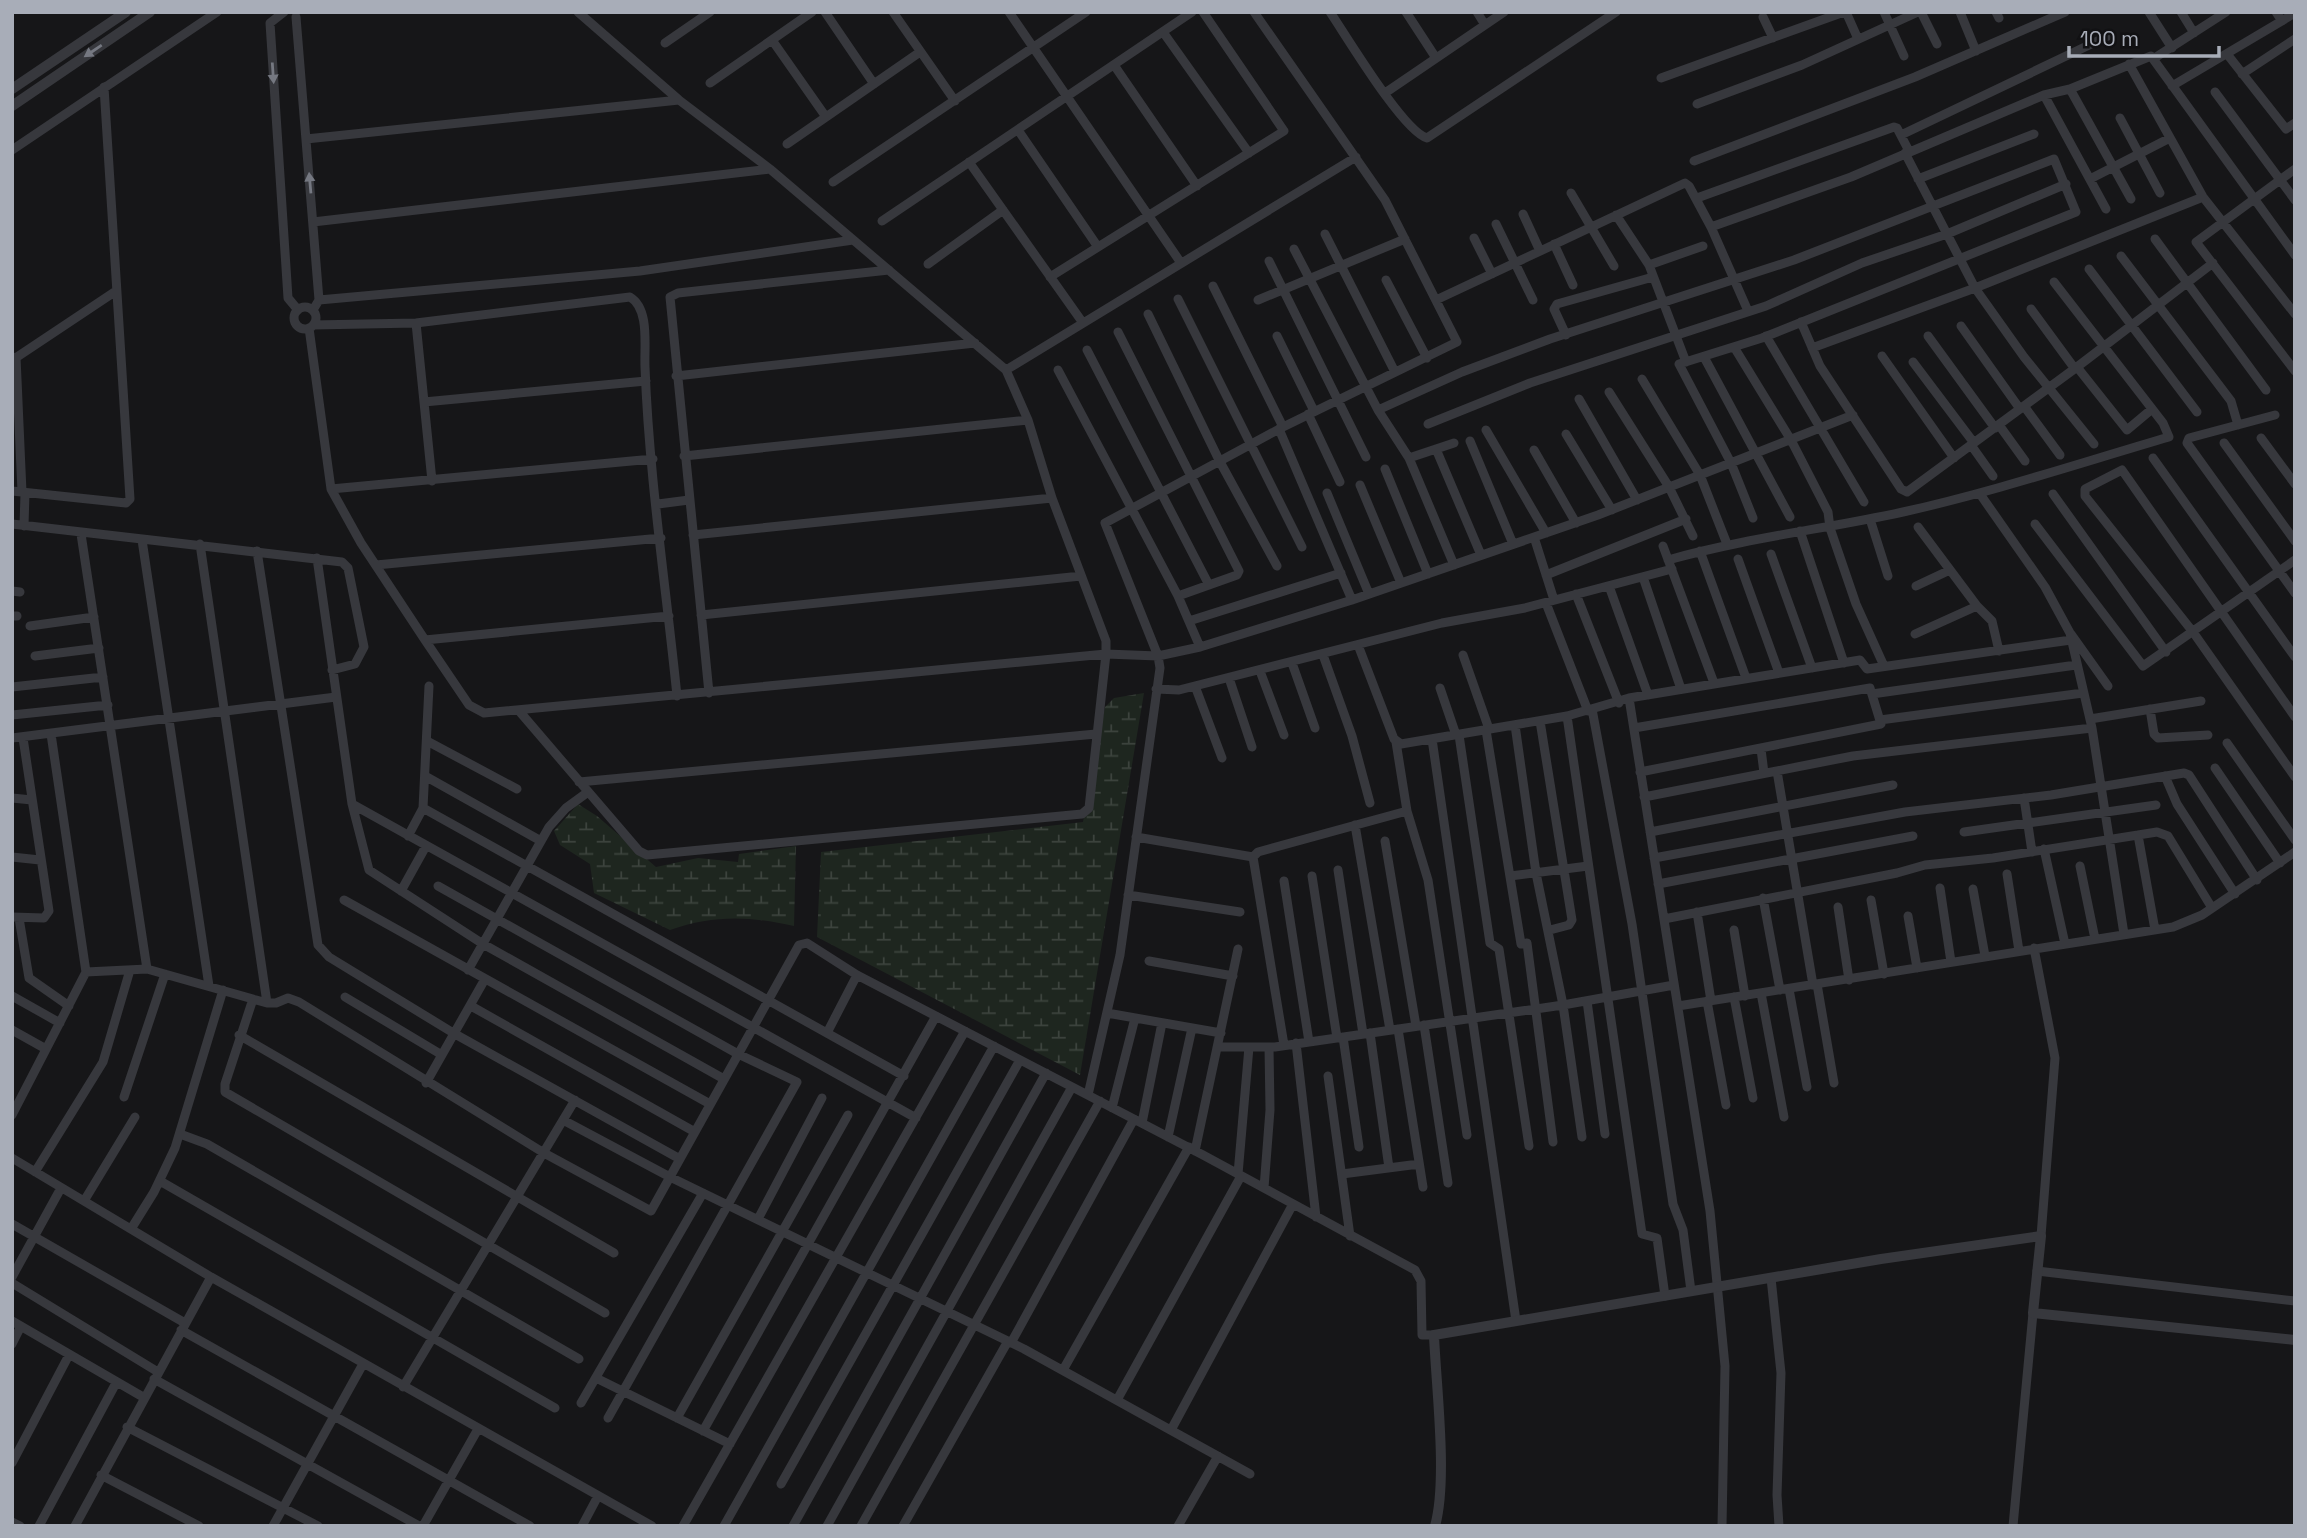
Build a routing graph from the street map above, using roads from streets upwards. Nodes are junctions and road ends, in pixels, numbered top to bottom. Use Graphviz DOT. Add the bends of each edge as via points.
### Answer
graph roads {
  1 [pos="126,12"];
  2 [pos="149,12"];
  3 [pos="217,12"];
  4 [pos="284,12"];
  5 [pos="306,12"];
  6 [pos="578,12"];
  7 [pos="710,12"];
  8 [pos="812,12"];
  9 [pos="825,12"];
  10 [pos="893,12"];
  11 [pos="1009,12"];
  12 [pos="1086,12"];
  13 [pos="1192,12"];
  14 [pos="1203,12"];
  15 [pos="1254,12"];
  16 [pos="1331,12"];
  17 [pos="1406,12"];
  18 [pos="1477,12"];
  19 [pos="1504,12"];
  20 [pos="1616,12"];
  21 [pos="1845,12"];
  22 [pos="1884,12"];
  23 [pos="1920,12"];
  24 [pos="1959,12"];
  25 [pos="2033,12"];
  26 [pos="2064,12"];
  27 [pos="2149,12"];
  28 [pos="2181,12"];
  29 [pos="2226,12"];
  30 [pos="2276,12"];
  31 [pos="2295,13"];
  32 [pos="2214,15"];
  33 [pos="1763,16"];
  34 [pos="296,17"];
  35 [pos="2282,21"];
  36 [pos="2038,24"];
  37 [pos="1485,25"];
  38 [pos="1890,25"];
  39 [pos="1163,32"];
  40 [pos="2194,33"];
  41 [pos="2108,36"];
  42 [pos="1773,38"];
  43 [pos="1858,39"];
  44 [pos="2295,39"];
  45 [pos="772,40"];
  46 [pos="665,43"];
  47 [pos="1937,44"];
  48 [pos="1033,48"];
  49 [pos="2172,48"];
  50 [pos="1976,51"];
  51 [pos="920,52"];
  52 [pos="2227,54"];
  53 [pos="1904,57"];
  54 [pos="1436,58"];
  55 [pos="2153,60"];
  56 [pos="1114,65"];
  57 [pos="2129,65"];
  58 [pos="2242,74"];
  59 [pos="1661,78"];
  60 [pos="710,83"];
  61 [pos="874,84"];
  62 [pos="2172,86"];
  63 [pos="104,87"];
  64 [pos="12,89"];
  65 [pos="2070,89"];
  66 [pos="2215,92"];
  67 [pos="1385,93"];
  68 [pos="2044,95"];
  69 [pos="1067,97"];
  70 [pos="679,100"];
  71 [pos="955,101"];
  72 [pos="1697,104"];
  73 [pos="12,106"];
  74 [pos="826,117"];
  75 [pos="2120,118"];
  76 [pos="2295,123"];
  77 [pos="1018,130"];
  78 [pos="2034,134"];
  79 [pos="1901,135"];
  80 [pos="2170,138"];
  81 [pos="306,139"];
  82 [pos="787,144"];
  83 [pos="12,150"];
  84 [pos="1907,152"];
  85 [pos="1249,153"];
  86 [pos="2140,156"];
  87 [pos="1356,157"];
  88 [pos="1694,161"];
  89 [pos="970,162"];
  90 [pos="2114,168"];
  91 [pos="770,169"];
  92 [pos="2295,169"];
  93 [pos="1918,179"];
  94 [pos="2090,179"];
  95 [pos="2280,180"];
  96 [pos="833,182"];
  97 [pos="2066,184"];
  98 [pos="1197,186"];
  99 [pos="1571,193"];
  100 [pos="2160,193"];
  101 [pos="2203,197"];
  102 [pos="1697,198"];
  103 [pos="2131,200"];
  104 [pos="2253,200"];
  105 [pos="2295,200"];
  106 [pos="1932,206"];
  107 [pos="2106,209"];
  108 [pos="1003,210"];
  109 [pos="1523,214"];
  110 [pos="1616,215"];
  111 [pos="1149,216"];
  112 [pos="882,221"];
  113 [pos="2225,221"];
  114 [pos="313,222"];
  115 [pos="1496,224"];
  116 [pos="1591,227"];
  117 [pos="1711,227"];
  118 [pos="1325,234"];
  119 [pos="1947,234"];
  120 [pos="1474,238"];
  121 [pos="1405,239"];
  122 [pos="2155,239"];
  123 [pos="853,240"];
  124 [pos="1554,244"];
  125 [pos="1703,246"];
  126 [pos="1098,247"];
  127 [pos="1294,249"];
  128 [pos="1540,251"];
  129 [pos="2295,254"];
  130 [pos="2121,256"];
  131 [pos="1269,261"];
  132 [pos="1961,261"];
  133 [pos="1517,262"];
  134 [pos="2213,262"];
  135 [pos="1181,263"];
  136 [pos="928,264"];
  137 [pos="1649,265"];
  138 [pos="1341,266"];
  139 [pos="1614,266"];
  140 [pos="2089,269"];
  141 [pos="889,270"];
  142 [pos="1492,274"];
  143 [pos="1653,276"];
  144 [pos="1050,277"];
  145 [pos="1310,279"];
  146 [pos="1735,279"];
  147 [pos="1386,280"];
  148 [pos="2054,282"];
  149 [pos="2186,283"];
  150 [pos="1573,285"];
  151 [pos="1213,286"];
  152 [pos="1975,288"];
  153 [pos="1283,290"];
  154 [pos="116,291"];
  155 [pos="1178,299"];
  156 [pos="1533,299"];
  157 [pos="320,300"];
  158 [pos="1258,300"];
  159 [pos="1436,300"];
  160 [pos="1663,302"];
  161 [pos="2158,305"];
  162 [pos="2031,309"];
  163 [pos="298,310"];
  164 [pos="313,310"];
  165 [pos="1748,311"];
  166 [pos="1148,314"];
  167 [pos="2295,314"];
  168 [pos="1801,322"];
  169 [pos="416,323"];
  170 [pos="1083,323"];
  171 [pos="1961,326"];
  172 [pos="2131,326"];
  173 [pos="311,327"];
  174 [pos="1118,332"];
  175 [pos="1675,333"];
  176 [pos="1566,335"];
  177 [pos="1277,336"];
  178 [pos="1766,336"];
  179 [pos="1928,336"];
  180 [pos="975,343"];
  181 [pos="1734,347"];
  182 [pos="1812,348"];
  183 [pos="2102,348"];
  184 [pos="1087,350"];
  185 [pos="1882,356"];
  186 [pos="1704,357"];
  187 [pos="14,358"];
  188 [pos="1427,358"];
  189 [pos="1686,362"];
  190 [pos="1913,362"];
  191 [pos="2076,368"];
  192 [pos="1006,370"];
  193 [pos="1058,370"];
  194 [pos="2295,371"];
  195 [pos="1395,372"];
  196 [pos="676,376"];
  197 [pos="1642,379"];
  198 [pos="646,381"];
  199 [pos="1365,384"];
  200 [pos="2049,388"];
  201 [pos="2266,390"];
  202 [pos="1609,392"];
  203 [pos="1338,398"];
  204 [pos="1579,399"];
  205 [pos="424,402"];
  206 [pos="2022,408"];
  207 [pos="2152,409"];
  208 [pos="1378,410"];
  209 [pos="1311,412"];
  210 [pos="2197,412"];
  211 [pos="1853,415"];
  212 [pos="2275,415"];
  213 [pos="1028,420"];
  214 [pos="1428,424"];
  215 [pos="2238,425"];
  216 [pos="1997,426"];
  217 [pos="1281,428"];
  218 [pos="1821,428"];
  219 [pos="1486,430"];
  220 [pos="1566,434"];
  221 [pos="2262,438"];
  222 [pos="1791,440"];
  223 [pos="1470,441"];
  224 [pos="1251,443"];
  225 [pos="1454,443"];
  226 [pos="2224,443"];
  227 [pos="1972,444"];
  228 [pos="2094,444"];
  229 [pos="1436,449"];
  230 [pos="1534,450"];
  231 [pos="1757,453"];
  232 [pos="2060,454"];
  233 [pos="684,456"];
  234 [pos="1366,457"];
  235 [pos="1409,458"];
  236 [pos="1954,458"];
  237 [pos="2153,458"];
  238 [pos="653,459"];
  239 [pos="1219,460"];
  240 [pos="2025,461"];
  241 [pos="1731,463"];
  242 [pos="1385,469"];
  243 [pos="1700,475"];
  244 [pos="1190,476"];
  245 [pos="1993,476"];
  246 [pos="432,481"];
  247 [pos="1340,482"];
  248 [pos="2295,484"];
  249 [pos="1360,485"];
  250 [pos="1669,487"];
  251 [pos="331,489"];
  252 [pos="1160,493"];
  253 [pos="1326,493"];
  254 [pos="1980,494"];
  255 [pos="2053,494"];
  256 [pos="21,495"];
  257 [pos="1052,498"];
  258 [pos="689,499"];
  259 [pos="1637,500"];
  260 [pos="1864,502"];
  261 [pos="658,503"];
  262 [pos="1132,510"];
  263 [pos="1612,510"];
  264 [pos="1790,517"];
  265 [pos="1753,518"];
  266 [pos="1686,519"];
  267 [pos="1870,519"];
  268 [pos="1576,523"];
  269 [pos="12,524"];
  270 [pos="2035,524"];
  271 [pos="24,526"];
  272 [pos="1918,527"];
  273 [pos="1830,528"];
  274 [pos="1800,531"];
  275 [pos="1546,533"];
  276 [pos="81,534"];
  277 [pos="692,535"];
  278 [pos="1693,536"];
  279 [pos="1534,537"];
  280 [pos="661,538"];
  281 [pos="142,540"];
  282 [pos="2295,541"];
  283 [pos="200,544"];
  284 [pos="1513,544"];
  285 [pos="1727,544"];
  286 [pos="1663,546"];
  287 [pos="1302,547"];
  288 [pos="257,551"];
  289 [pos="1700,551"];
  290 [pos="1771,554"];
  291 [pos="1481,555"];
  292 [pos="317,558"];
  293 [pos="1738,559"];
  294 [pos="2295,560"];
  295 [pos="1670,564"];
  296 [pos="376,565"];
  297 [pos="1454,565"];
  298 [pos="1277,566"];
  299 [pos="1950,570"];
  300 [pos="2279,572"];
  301 [pos="1341,573"];
  302 [pos="1428,574"];
  303 [pos="1546,575"];
  304 [pos="1081,576"];
  305 [pos="1888,576"];
  306 [pos="1643,577"];
  307 [pos="1401,583"];
  308 [pos="1209,586"];
  309 [pos="1609,586"];
  310 [pos="1916,586"];
  311 [pos="2248,593"];
  312 [pos="2295,593"];
  313 [pos="1369,594"];
  314 [pos="1576,594"];
  315 [pos="1178,596"];
  316 [pos="1352,600"];
  317 [pos="1550,601"];
  318 [pos="1977,606"];
  319 [pos="2220,613"];
  320 [pos="701,615"];
  321 [pos="669,616"];
  322 [pos="94,617"];
  323 [pos="1189,621"];
  324 [pos="30,626"];
  325 [pos="2193,632"];
  326 [pos="1915,634"];
  327 [pos="2070,637"];
  328 [pos="425,640"];
  329 [pos="1358,645"];
  330 [pos="99,648"];
  331 [pos="1200,648"];
  332 [pos="1998,651"];
  333 [pos="2166,652"];
  334 [pos="1106,654"];
  335 [pos="1323,655"];
  336 [pos="1463,655"];
  337 [pos="34,656"];
  338 [pos="1158,656"];
  339 [pos="2295,657"];
  340 [pos="1292,663"];
  341 [pos="1844,663"];
  342 [pos="2076,665"];
  343 [pos="1884,666"];
  344 [pos="1812,668"];
  345 [pos="332,670"];
  346 [pos="1260,671"];
  347 [pos="1779,673"];
  348 [pos="103,677"];
  349 [pos="1229,678"];
  350 [pos="1746,678"];
  351 [pos="1714,683"];
  352 [pos="429,686"];
  353 [pos="1195,686"];
  354 [pos="2108,686"];
  355 [pos="12,687"];
  356 [pos="1440,688"];
  357 [pos="1156,689"];
  358 [pos="1681,689"];
  359 [pos="709,693"];
  360 [pos="2083,693"];
  361 [pos="1872,694"];
  362 [pos="1648,695"];
  363 [pos="677,696"];
  364 [pos="336,698"];
  365 [pos="1629,698"];
  366 [pos="2202,701"];
  367 [pos="1619,703"];
  368 [pos="108,705"];
  369 [pos="280,705"];
  370 [pos="2150,709"];
  371 [pos="1590,710"];
  372 [pos="224,712"];
  373 [pos="520,712"];
  374 [pos="12,715"];
  375 [pos="1567,716"];
  376 [pos="2295,717"];
  377 [pos="170,719"];
  378 [pos="1880,720"];
  379 [pos="1540,721"];
  380 [pos="2091,724"];
  381 [pos="1515,725"];
  382 [pos="111,726"];
  383 [pos="1315,728"];
  384 [pos="1633,728"];
  385 [pos="1488,730"];
  386 [pos="51,734"];
  387 [pos="1096,734"];
  388 [pos="1283,735"];
  389 [pos="1457,735"];
  390 [pos="2208,735"];
  391 [pos="12,738"];
  392 [pos="23,738"];
  393 [pos="1432,739"];
  394 [pos="427,741"];
  395 [pos="1396,742"];
  396 [pos="2227,743"];
  397 [pos="1252,747"];
  398 [pos="1761,749"];
  399 [pos="1222,758"];
  400 [pos="2215,768"];
  401 [pos="1777,771"];
  402 [pos="1640,772"];
  403 [pos="1764,773"];
  404 [pos="425,776"];
  405 [pos="2165,776"];
  406 [pos="2295,777"];
  407 [pos="579,782"];
  408 [pos="1893,785"];
  409 [pos="2100,787"];
  410 [pos="517,789"];
  411 [pos="588,792"];
  412 [pos="1644,797"];
  413 [pos="12,798"];
  414 [pos="2024,798"];
  415 [pos="32,800"];
  416 [pos="1370,803"];
  417 [pos="352,804"];
  418 [pos="2156,805"];
  419 [pos="1783,807"];
  420 [pos="424,808"];
  421 [pos="1407,811"];
  422 [pos="2104,813"];
  423 [pos="2028,823"];
  424 [pos="1355,825"];
  425 [pos="1650,832"];
  426 [pos="1787,832"];
  427 [pos="1964,832"];
  428 [pos="2138,835"];
  429 [pos="408,836"];
  430 [pos="1913,836"];
  431 [pos="1136,837"];
  432 [pos="2108,840"];
  433 [pos="2295,840"];
  434 [pos="541,841"];
  435 [pos="1385,841"];
  436 [pos="426,846"];
  437 [pos="2044,849"];
  438 [pos="2032,852"];
  439 [pos="2295,852"];
  440 [pos="12,857"];
  441 [pos="1253,857"];
  442 [pos="1792,857"];
  443 [pos="1654,858"];
  444 [pos="40,860"];
  445 [pos="2280,863"];
  446 [pos="527,865"];
  447 [pos="1588,866"];
  448 [pos="2080,866"];
  449 [pos="1563,869"];
  450 [pos="1338,870"];
  451 [pos="1535,873"];
  452 [pos="2007,874"];
  453 [pos="1312,876"];
  454 [pos="1510,876"];
  455 [pos="2257,880"];
  456 [pos="1284,881"];
  457 [pos="1658,884"];
  458 [pos="438,886"];
  459 [pos="1940,888"];
  460 [pos="1973,889"];
  461 [pos="401,891"];
  462 [pos="1797,891"];
  463 [pos="511,893"];
  464 [pos="2235,894"];
  465 [pos="1128,895"];
  466 [pos="1763,898"];
  467 [pos="344,900"];
  468 [pos="1871,900"];
  469 [pos="1838,907"];
  470 [pos="2212,908"];
  471 [pos="1240,912"];
  472 [pos="1697,912"];
  473 [pos="1908,916"];
  474 [pos="16,917"];
  475 [pos="497,919"];
  476 [pos="1664,919"];
  477 [pos="1550,930"];
  478 [pos="1734,930"];
  479 [pos="2155,930"];
  480 [pos="2124,934"];
  481 [pos="2095,939"];
  482 [pos="482,944"];
  483 [pos="2065,944"];
  484 [pos="2034,948"];
  485 [pos="1238,949"];
  486 [pos="2019,951"];
  487 [pos="1985,956"];
  488 [pos="1149,961"];
  489 [pos="1951,962"];
  490 [pos="1917,968"];
  491 [pos="147,969"];
  492 [pos="130,970"];
  493 [pos="468,970"];
  494 [pos="86,972"];
  495 [pos="165,974"];
  496 [pos="1884,974"];
  497 [pos="857,975"];
  498 [pos="1233,976"];
  499 [pos="485,979"];
  500 [pos="1849,980"];
  501 [pos="1674,985"];
  502 [pos="1815,985"];
  503 [pos="209,986"];
  504 [pos="223,990"];
  505 [pos="1784,990"];
  506 [pos="1643,991"];
  507 [pos="1761,993"];
  508 [pos="12,996"];
  509 [pos="1745,996"];
  510 [pos="345,997"];
  511 [pos="1734,997"];
  512 [pos="1606,998"];
  513 [pos="253,999"];
  514 [pos="769,999"];
  515 [pos="1587,1001"];
  516 [pos="1709,1001"];
  517 [pos="267,1003"];
  518 [pos="1563,1005"];
  519 [pos="69,1006"];
  520 [pos="471,1006"];
  521 [pos="1678,1006"];
  522 [pos="1536,1009"];
  523 [pos="1107,1013"];
  524 [pos="1510,1013"];
  525 [pos="936,1017"];
  526 [pos="1135,1018"];
  527 [pos="1473,1018"];
  528 [pos="1450,1021"];
  529 [pos="60,1023"];
  530 [pos="1162,1023"];
  531 [pos="754,1026"];
  532 [pos="1420,1026"];
  533 [pos="1192,1028"];
  534 [pos="12,1030"];
  535 [pos="1394,1030"];
  536 [pos="828,1031"];
  537 [pos="965,1031"];
  538 [pos="1221,1033"];
  539 [pos="1366,1033"];
  540 [pos="455,1034"];
  541 [pos="239,1035"];
  542 [pos="1340,1037"];
  543 [pos="1309,1042"];
  544 [pos="1296,1043"];
  545 [pos="1284,1045"];
  546 [pos="994,1046"];
  547 [pos="1269,1046"];
  548 [pos="1219,1047"];
  549 [pos="1249,1047"];
  550 [pos="46,1049"];
  551 [pos="738,1054"];
  552 [pos="442,1055"];
  553 [pos="1020,1060"];
  554 [pos="1046,1073"];
  555 [pos="904,1076"];
  556 [pos="1328,1076"];
  557 [pos="724,1079"];
  558 [pos="426,1083"];
  559 [pos="1834,1083"];
  560 [pos="1072,1087"];
  561 [pos="1807,1087"];
  562 [pos="1088,1095"];
  563 [pos="16,1097"];
  564 [pos="124,1097"];
  565 [pos="822,1098"];
  566 [pos="1753,1098"];
  567 [pos="575,1100"];
  568 [pos="1100,1101"];
  569 [pos="889,1102"];
  570 [pos="710,1104"];
  571 [pos="1726,1105"];
  572 [pos="1112,1108"];
  573 [pos="12,1115"];
  574 [pos="848,1115"];
  575 [pos="135,1117"];
  576 [pos="1784,1117"];
  577 [pos="916,1118"];
  578 [pos="563,1120"];
  579 [pos="1138,1121"];
  580 [pos="695,1132"];
  581 [pos="180,1134"];
  582 [pos="1605,1134"];
  583 [pos="1467,1135"];
  584 [pos="1168,1137"];
  585 [pos="1582,1137"];
  586 [pos="1553,1142"];
  587 [pos="1529,1146"];
  588 [pos="1359,1147"];
  589 [pos="1192,1149"];
  590 [pos="544,1153"];
  591 [pos="12,1158"];
  592 [pos="680,1159"];
  593 [pos="1419,1164"];
  594 [pos="1389,1168"];
  595 [pos="35,1172"];
  596 [pos="1342,1174"];
  597 [pos="1239,1175"];
  598 [pos="670,1177"];
  599 [pos="160,1181"];
  600 [pos="1448,1183"];
  601 [pos="1423,1187"];
  602 [pos="61,1188"];
  603 [pos="1264,1188"];
  604 [pos="703,1193"];
  605 [pos="517,1198"];
  606 [pos="84,1201"];
  607 [pos="1293,1204"];
  608 [pos="730,1206"];
  609 [pos="1316,1217"];
  610 [pos="758,1219"];
  611 [pos="12,1224"];
  612 [pos="131,1229"];
  613 [pos="783,1231"];
  614 [pos="1350,1236"];
  615 [pos="2041,1236"];
  616 [pos="34,1237"];
  617 [pos="489,1244"];
  618 [pos="810,1244"];
  619 [pos="614,1253"];
  620 [pos="837,1257"];
  621 [pos="866,1271"];
  622 [pos="2037,1271"];
  623 [pos="211,1277"];
  624 [pos="12,1278"];
  625 [pos="1771,1278"];
  626 [pos="12,1283"];
  627 [pos="893,1284"];
  628 [pos="1717,1287"];
  629 [pos="1691,1291"];
  630 [pos="460,1292"];
  631 [pos="1665,1296"];
  632 [pos="921,1298"];
  633 [pos="2295,1301"];
  634 [pos="948,1311"];
  635 [pos="605,1313"];
  636 [pos="2033,1313"];
  637 [pos="12,1321"];
  638 [pos="1516,1321"];
  639 [pos="975,1325"];
  640 [pos="22,1326"];
  641 [pos="183,1327"];
  642 [pos="1434,1335"];
  643 [pos="432,1340"];
  644 [pos="2295,1340"];
  645 [pos="1010,1342"];
  646 [pos="12,1344"];
  647 [pos="69,1354"];
  648 [pos="579,1359"];
  649 [pos="363,1364"];
  650 [pos="1063,1370"];
  651 [pos="156,1375"];
  652 [pos="596,1378"];
  653 [pos="116,1383"];
  654 [pos="404,1387"];
  655 [pos="623,1392"];
  656 [pos="144,1397"];
  657 [pos="1117,1400"];
  658 [pos="581,1403"];
  659 [pos="555,1408"];
  660 [pos="334,1416"];
  661 [pos="608,1418"];
  662 [pos="677,1418"];
  663 [pos="127,1427"];
  664 [pos="478,1429"];
  665 [pos="1171,1430"];
  666 [pos="703,1431"];
  667 [pos="730,1444"];
  668 [pos="1218,1456"];
  669 [pos="12,1463"];
  670 [pos="307,1464"];
  671 [pos="1250,1474"];
  672 [pos="101,1475"];
  673 [pos="449,1480"];
  674 [pos="782,1484"];
  675 [pos="598,1496"];
  676 [pos="284,1506"];
  677 [pos="12,1522"];
  678 [pos="20,1526"];
  679 [pos="39,1526"];
  680 [pos="75,1526"];
  681 [pos="200,1526"];
  682 [pos="273,1526"];
  683 [pos="318,1526"];
  684 [pos="421,1526"];
  685 [pos="530,1526"];
  686 [pos="582,1526"];
  687 [pos="652,1526"];
  688 [pos="683,1526"];
  689 [pos="724,1526"];
  690 [pos="793,1526"];
  691 [pos="827,1526"];
  692 [pos="861,1526"];
  693 [pos="903,1526"];
  694 [pos="1178,1526"];
  695 [pos="1435,1526"];
  696 [pos="1722,1526"];
  697 [pos="1779,1526"];
  698 [pos="2013,1526"];
  1 -- 64 [label="street"];
  2 -- 73 [label="street, one-way"];
  3 -- 63 [label="street"];
  4 -- 34 [label="street"];
  4 -- 163 [label="street, one-way" via="270,23 288,298"];
  5 -- 34 [label="street"];
  6 -- 70 [label="street"];
  7 -- 46 [label="street"];
  8 -- 45 [label="street"];
  9 -- 61 [label="street"];
  10 -- 51 [label="street"];
  11 -- 48 [label="street"];
  12 -- 48 [label="street"];
  13 -- 39 [label="street"];
  14 -- 85 [label="street" via="1284,131"];
  15 -- 87 [label="street"];
  16 -- 67 [label="street"];
  17 -- 54 [label="street"];
  18 -- 37 [label="street"];
  19 -- 37 [label="street"];
  20 -- 67 [label="street" via="1429,138 1414,130"];
  21 -- 42 [label="street"];
  21 -- 43 [label="street"];
  22 -- 38 [label="street"];
  23 -- 38 [label="street"];
  23 -- 47 [label="street"];
  24 -- 50 [label="street"];
  25 -- 36 [label="street"];
  26 -- 36 [label="street"];
  27 -- 49 [label="street"];
  28 -- 40 [label="street"];
  29 -- 32 [label="street"];
  30 -- 35 [label="street"];
  31 -- 35 [label="street"];
  32 -- 40 [label="street"];
  33 -- 42 [label="street"];
  34 -- 81 [label="street"];
  35 -- 52 [label="street"];
  36 -- 50 [label="street"];
  37 -- 54 [label="street"];
  38 -- 43 [label="street"];
  38 -- 53 [label="street"];
  39 -- 56 [label="street"];
  39 -- 85 [label="street"];
  40 -- 49 [label="street"];
  41 -- 79 [label="street"];
  42 -- 59 [label="street"];
  43 -- 72 [label="street"];
  44 -- 58 [label="street"];
  45 -- 60 [label="street"];
  45 -- 74 [label="street"];
  48 -- 69 [label="street"];
  48 -- 71 [label="street"];
  49 -- 55 [label="street"];
  50 -- 88 [label="street"];
  51 -- 61 [label="street"];
  51 -- 71 [label="street"];
  52 -- 58 [label="street"];
  52 -- 62 [label="street"];
  54 -- 67 [label="street"];
  55 -- 57 [label="street" via="2151,55"];
  55 -- 62 [label="street"];
  56 -- 69 [label="street"];
  56 -- 98 [label="street"];
  57 -- 65 [label="street"];
  57 -- 80 [label="street"];
  58 -- 76 [label="street" via="2286,129"];
  61 -- 74 [label="street"];
  62 -- 104 [label="street"];
  63 -- 83 [label="street"];
  63 -- 154 [label="street"];
  65 -- 68 [label="street"];
  65 -- 90 [label="street"];
  66 -- 95 [label="street"];
  68 -- 84 [label="street"];
  68 -- 94 [label="street"];
  69 -- 77 [label="street"];
  69 -- 111 [label="street"];
  70 -- 81 [label="street"];
  70 -- 91 [label="street"];
  71 -- 96 [label="street"];
  74 -- 82 [label="street"];
  75 -- 86 [label="street"];
  77 -- 89 [label="street"];
  77 -- 126 [label="street"];
  78 -- 93 [label="street"];
  79 -- 84 [label="street"];
  79 -- 102 [label="street" via="1894,127"];
  80 -- 86 [label="street"];
  80 -- 101 [label="street"];
  114 -- 81 [label="street, one-way"];
  84 -- 93 [label="street"];
  84 -- 117 [label="street"];
  85 -- 98 [label="street"];
  86 -- 90 [label="street"];
  86 -- 100 [label="street"];
  87 -- 121 [label="street"];
  87 -- 135 [label="street"];
  89 -- 108 [label="street"];
  89 -- 112 [label="street"];
  90 -- 94 [label="street"];
  90 -- 103 [label="street"];
  91 -- 114 [label="street"];
  91 -- 123 [label="street"];
  92 -- 95 [label="street"];
  93 -- 106 [label="street"];
  94 -- 107 [label="street"];
  95 -- 104 [label="street"];
  95 -- 105 [label="street"];
  97 -- 106 [label="street" via="2050,158"];
  97 -- 119 [label="street"];
  97 -- 132 [label="street" via="2076,212"];
  98 -- 111 [label="street"];
  99 -- 116 [label="street"];
  101 -- 113 [label="street"];
  101 -- 152 [label="street"];
  102 -- 110 [label="street" via="1685,183"];
  102 -- 117 [label="street"];
  104 -- 113 [label="street"];
  104 -- 129 [label="street"];
  106 -- 119 [label="street"];
  106 -- 146 [label="street"];
  108 -- 136 [label="street"];
  108 -- 144 [label="street"];
  109 -- 128 [label="street"];
  110 -- 116 [label="street"];
  110 -- 137 [label="street"];
  111 -- 126 [label="street"];
  111 -- 135 [label="street"];
  113 -- 134 [label="street" via="2196,242"];
  113 -- 167 [label="street"];
  114 -- 157 [label="street"];
  115 -- 133 [label="street"];
  116 -- 124 [label="street"];
  116 -- 139 [label="street"];
  117 -- 146 [label="street"];
  118 -- 138 [label="street"];
  119 -- 132 [label="street"];
  119 -- 165 [label="street" via="1862,263"];
  120 -- 142 [label="street"];
  121 -- 138 [label="street"];
  121 -- 159 [label="street"];
  122 -- 149 [label="street"];
  123 -- 141 [label="street"];
  123 -- 157 [label="street" via="640,271"];
  124 -- 128 [label="street"];
  124 -- 150 [label="street"];
  125 -- 137 [label="street"];
  126 -- 144 [label="street"];
  127 -- 145 [label="street"];
  128 -- 133 [label="street"];
  130 -- 161 [label="street"];
  131 -- 153 [label="street"];
  132 -- 152 [label="street"];
  132 -- 168 [label="street"];
  133 -- 142 [label="street"];
  133 -- 156 [label="street"];
  134 -- 149 [label="street"];
  134 -- 194 [label="street"];
  135 -- 170 [label="street"];
  137 -- 143 [label="street"];
  138 -- 145 [label="street"];
  138 -- 195 [label="street"];
  140 -- 172 [label="street"];
  141 -- 180 [label="street"];
  141 -- 196 [label="street" via="673,295"];
  142 -- 159 [label="street"];
  143 -- 160 [label="street"];
  143 -- 176 [label="street" via="1557,304 1554,309"];
  144 -- 170 [label="street"];
  145 -- 153 [label="street"];
  145 -- 199 [label="street"];
  146 -- 160 [label="street"];
  146 -- 165 [label="street"];
  147 -- 188 [label="street"];
  148 -- 183 [label="street"];
  149 -- 161 [label="street"];
  149 -- 201 [label="street"];
  151 -- 217 [label="street"];
  152 -- 182 [label="street"];
  152 -- 200 [label="street"];
  153 -- 158 [label="street"];
  153 -- 203 [label="street"];
  154 -- 187 [label="street"];
  154 -- 256 [label="street" via="130,499 126,503"];
  155 -- 224 [label="street"];
  157 -- 164 [label="street"];
  159 -- 188 [label="street" via="1457,342"];
  160 -- 175 [label="street"];
  160 -- 176 [label="street"];
  161 -- 172 [label="street"];
  161 -- 215 [label="street" via="2231,401"];
  162 -- 191 [label="street"];
  163 -- 164 [label="street"];
  163 -- 173 [label="street" via="294,318 298,326"];
  164 -- 173 [label="street" via="316,318"];
  165 -- 175 [label="street"];
  166 -- 239 [label="street"];
  168 -- 178 [label="street"];
  168 -- 182 [label="street"];
  169 -- 173 [label="street"];
  169 -- 198 [label="street" via="630,297 642,309"];
  169 -- 205 [label="street"];
  170 -- 192 [label="street"];
  171 -- 206 [label="street"];
  172 -- 183 [label="street"];
  172 -- 210 [label="street"];
  173 -- 251 [label="street"];
  174 -- 244 [label="street"];
  175 -- 189 [label="street"];
  175 -- 214 [label="street"];
  176 -- 208 [label="street" via="1462,372"];
  177 -- 209 [label="street"];
  178 -- 181 [label="street"];
  178 -- 218 [label="street"];
  179 -- 216 [label="street"];
  180 -- 192 [label="street"];
  180 -- 196 [label="street"];
  181 -- 186 [label="street"];
  181 -- 222 [label="street"];
  182 -- 211 [label="street"];
  183 -- 191 [label="street"];
  183 -- 207 [label="street"];
  184 -- 252 [label="street"];
  185 -- 236 [label="street"];
  186 -- 189 [label="street"];
  186 -- 231 [label="street"];
  187 -- 256 [label="street"];
  188 -- 195 [label="street"];
  189 -- 241 [label="street" via="1679,368"];
  190 -- 227 [label="street"];
  191 -- 200 [label="street"];
  191 -- 207 [label="street" via="2127,430"];
  192 -- 213 [label="street"];
  193 -- 262 [label="street"];
  195 -- 199 [label="street"];
  196 -- 233 [label="street"];
  197 -- 243 [label="street"];
  198 -- 205 [label="street"];
  198 -- 238 [label="street"];
  199 -- 203 [label="street"];
  199 -- 208 [label="street"];
  200 -- 206 [label="street"];
  200 -- 228 [label="street"];
  202 -- 250 [label="street"];
  203 -- 209 [label="street"];
  203 -- 234 [label="street"];
  204 -- 259 [label="street"];
  205 -- 246 [label="street"];
  206 -- 216 [label="street"];
  206 -- 232 [label="street"];
  207 -- 254 [label="street" via="2169,438"];
  208 -- 235 [label="street"];
  209 -- 217 [label="street"];
  209 -- 247 [label="street"];
  211 -- 218 [label="street"];
  211 -- 236 [label="street" via="1905,491"];
  212 -- 215 [label="street"];
  213 -- 233 [label="street"];
  213 -- 257 [label="street"];
  215 -- 300 [label="street" via="2189,438 2187,443"];
  216 -- 227 [label="street"];
  216 -- 240 [label="street"];
  217 -- 224 [label="street"];
  217 -- 301 [label="street"];
  218 -- 222 [label="street"];
  218 -- 260 [label="street"];
  219 -- 275 [label="street"];
  220 -- 263 [label="street"];
  221 -- 248 [label="street"];
  222 -- 231 [label="street"];
  222 -- 273 [label="street" via="1829,512"];
  223 -- 284 [label="street"];
  224 -- 239 [label="street"];
  224 -- 287 [label="street"];
  225 -- 229 [label="street"];
  226 -- 282 [label="street"];
  227 -- 236 [label="street"];
  227 -- 245 [label="street"];
  229 -- 235 [label="street"];
  229 -- 291 [label="street"];
  230 -- 268 [label="street"];
  231 -- 241 [label="street"];
  231 -- 264 [label="street"];
  233 -- 258 [label="street"];
  235 -- 297 [label="street"];
  237 -- 311 [label="street"];
  238 -- 246 [label="street"];
  238 -- 261 [label="street"];
  239 -- 244 [label="street"];
  239 -- 298 [label="street"];
  241 -- 243 [label="street"];
  241 -- 265 [label="street"];
  242 -- 302 [label="street"];
  243 -- 250 [label="street"];
  243 -- 285 [label="street"];
  244 -- 252 [label="street"];
  244 -- 308 [label="street" via="1239,571"];
  246 -- 251 [label="street"];
  249 -- 307 [label="street"];
  250 -- 259 [label="street"];
  250 -- 266 [label="street"];
  251 -- 296 [label="street"];
  252 -- 262 [label="street"];
  252 -- 308 [label="street"];
  253 -- 313 [label="street"];
  254 -- 267 [label="street"];
  254 -- 327 [label="street" via="2045,587"];
  255 -- 333 [label="street"];
  256 -- 271 [label="street"];
  257 -- 277 [label="street"];
  257 -- 304 [label="street"];
  258 -- 261 [label="street"];
  258 -- 277 [label="street"];
  259 -- 263 [label="street"];
  261 -- 280 [label="street"];
  262 -- 315 [label="street"];
  262 -- 338 [label="street" via="1105,523"];
  263 -- 268 [label="street"];
  266 -- 278 [label="street"];
  266 -- 303 [label="street"];
  267 -- 273 [label="street"];
  267 -- 305 [label="street"];
  268 -- 275 [label="street"];
  269 -- 271 [label="street"];
  270 -- 333 [label="street" via="2138,664 2145,666"];
  271 -- 276 [label="street"];
  272 -- 299 [label="street"];
  273 -- 274 [label="street"];
  273 -- 343 [label="street"];
  274 -- 285 [label="street"];
  274 -- 341 [label="street"];
  275 -- 279 [label="street"];
  276 -- 281 [label="street"];
  276 -- 322 [label="street"];
  277 -- 320 [label="street"];
  279 -- 284 [label="street"];
  279 -- 303 [label="street"];
  280 -- 296 [label="street"];
  280 -- 321 [label="street"];
  281 -- 283 [label="street"];
  281 -- 377 [label="street"];
  283 -- 288 [label="street"];
  283 -- 372 [label="street"];
  284 -- 291 [label="street"];
  285 -- 289 [label="street"];
  286 -- 295 [label="street"];
  288 -- 292 [label="street"];
  288 -- 369 [label="street"];
  289 -- 295 [label="street"];
  289 -- 350 [label="street"];
  290 -- 344 [label="street"];
  291 -- 297 [label="street"];
  292 -- 345 [label="street"];
  292 -- 345 [label="street" via="342,562 348,568 364,647 355,664"];
  293 -- 347 [label="street"];
  294 -- 300 [label="street"];
  295 -- 306 [label="street"];
  295 -- 351 [label="street"];
  296 -- 328 [label="street"];
  297 -- 302 [label="street"];
  299 -- 310 [label="street"];
  299 -- 318 [label="street"];
  300 -- 311 [label="street"];
  300 -- 312 [label="street"];
  301 -- 316 [label="street"];
  301 -- 323 [label="street"];
  302 -- 307 [label="street"];
  303 -- 317 [label="street"];
  304 -- 320 [label="street"];
  304 -- 334 [label="street" via="1106,641"];
  306 -- 309 [label="street"];
  306 -- 358 [label="street"];
  307 -- 313 [label="street"];
  308 -- 315 [label="street"];
  309 -- 314 [label="street"];
  309 -- 362 [label="street"];
  311 -- 319 [label="street"];
  311 -- 339 [label="street"];
  313 -- 316 [label="street"];
  314 -- 317 [label="street"];
  314 -- 367 [label="street"];
  315 -- 323 [label="street"];
  316 -- 331 [label="street"];
  317 -- 329 [label="street"];
  317 -- 371 [label="street"];
  318 -- 326 [label="street"];
  318 -- 332 [label="street" via="1992,621"];
  319 -- 325 [label="street"];
  319 -- 325 [label="street" via="2122,470 2085,489 2085,496"];
  319 -- 376 [label="street"];
  320 -- 359 [label="street"];
  321 -- 328 [label="street"];
  321 -- 363 [label="street"];
  322 -- 324 [label="street"];
  322 -- 330 [label="street"];
  323 -- 331 [label="street"];
  325 -- 333 [label="street"];
  325 -- 406 [label="street"];
  327 -- 332 [label="street"];
  327 -- 342 [label="street"];
  327 -- 354 [label="street"];
  328 -- 373 [label="street" via="477,711"];
  329 -- 335 [label="street"];
  329 -- 395 [label="street"];
  330 -- 337 [label="street"];
  330 -- 348 [label="street"];
  331 -- 338 [label="street"];
  332 -- 343 [label="street"];
  334 -- 338 [label="street"];
  334 -- 359 [label="street"];
  334 -- 387 [label="street"];
  335 -- 340 [label="street"];
  335 -- 416 [label="street"];
  336 -- 385 [label="street"];
  338 -- 357 [label="street"];
  340 -- 346 [label="street"];
  340 -- 383 [label="street"];
  341 -- 343 [label="street" via="1860,660 1866,668"];
  341 -- 344 [label="street"];
  342 -- 360 [label="street"];
  342 -- 361 [label="street"];
  344 -- 347 [label="street"];
  345 -- 364 [label="street"];
  346 -- 349 [label="street"];
  346 -- 388 [label="street"];
  347 -- 350 [label="street"];
  348 -- 355 [label="street"];
  348 -- 368 [label="street"];
  349 -- 353 [label="street"];
  349 -- 397 [label="street"];
  350 -- 351 [label="street"];
  351 -- 358 [label="street"];
  352 -- 394 [label="street"];
  353 -- 357 [label="street"];
  353 -- 399 [label="street"];
  356 -- 389 [label="street"];
  357 -- 431 [label="street"];
  358 -- 362 [label="street"];
  359 -- 363 [label="street"];
  360 -- 378 [label="street"];
  360 -- 380 [label="street"];
  361 -- 378 [label="street"];
  361 -- 384 [label="street" via="1870,688"];
  362 -- 365 [label="street"];
  363 -- 373 [label="street"];
  364 -- 369 [label="street"];
  364 -- 417 [label="street"];
  365 -- 367 [label="street"];
  365 -- 384 [label="street"];
  366 -- 370 [label="street"];
  367 -- 371 [label="street"];
  368 -- 374 [label="street"];
  368 -- 382 [label="street"];
  369 -- 372 [label="street"];
  369 -- 540 [label="street" via="318,945 329,957"];
  370 -- 380 [label="street"];
  370 -- 390 [label="street" via="2158,738"];
  371 -- 375 [label="street"];
  371 -- 506 [label="street"];
  372 -- 377 [label="street"];
  372 -- 517 [label="street"];
  373 -- 407 [label="street"];
  375 -- 379 [label="street"];
  375 -- 447 [label="street"];
  377 -- 382 [label="street"];
  377 -- 503 [label="street"];
  378 -- 398 [label="street" via="1880,726"];
  379 -- 381 [label="street"];
  379 -- 449 [label="street"];
  380 -- 401 [label="street"];
  380 -- 409 [label="street"];
  381 -- 385 [label="street"];
  381 -- 451 [label="street"];
  382 -- 386 [label="street"];
  382 -- 491 [label="street"];
  384 -- 402 [label="street"];
  385 -- 389 [label="street"];
  385 -- 454 [label="street"];
  386 -- 392 [label="street"];
  386 -- 494 [label="street"];
  387 -- 407 [label="street"];
  387 -- 411 [label="street" via="1089,808 1082,814 652,855 639,852"];
  389 -- 393 [label="street"];
  389 -- 524 [label="street" via="1490,943 1499,949"];
  391 -- 392 [label="street"];
  392 -- 415 [label="street"];
  393 -- 395 [label="street"];
  393 -- 527 [label="street"];
  394 -- 404 [label="street"];
  394 -- 410 [label="street"];
  395 -- 421 [label="street"];
  396 -- 433 [label="street"];
  398 -- 402 [label="street"];
  398 -- 403 [label="street"];
  400 -- 445 [label="street"];
  401 -- 403 [label="street"];
  401 -- 419 [label="street"];
  402 -- 412 [label="street"];
  403 -- 412 [label="street"];
  404 -- 420 [label="street"];
  404 -- 434 [label="street"];
  405 -- 409 [label="street"];
  405 -- 455 [label="street" via="2189,775"];
  405 -- 464 [label="street" via="2177,804"];
  407 -- 411 [label="street"];
  408 -- 419 [label="street"];
  409 -- 414 [label="street"];
  409 -- 422 [label="street"];
  411 -- 434 [label="street" via="566,808"];
  412 -- 425 [label="street"];
  413 -- 415 [label="street"];
  414 -- 423 [label="street"];
  414 -- 426 [label="street"];
  415 -- 444 [label="street"];
  417 -- 429 [label="street"];
  417 -- 461 [label="street" via="366,866"];
  418 -- 422 [label="street"];
  419 -- 425 [label="street"];
  419 -- 426 [label="street"];
  420 -- 429 [label="street"];
  420 -- 446 [label="street"];
  421 -- 424 [label="street"];
  421 -- 528 [label="street" via="1428,880"];
  422 -- 423 [label="street"];
  422 -- 432 [label="street"];
  423 -- 427 [label="street"];
  423 -- 438 [label="street"];
  424 -- 441 [label="street"];
  424 -- 535 [label="street"];
  425 -- 443 [label="street"];
  426 -- 442 [label="street"];
  426 -- 443 [label="street"];
  428 -- 432 [label="street"];
  428 -- 470 [label="street" via="2165,833"];
  428 -- 479 [label="street"];
  429 -- 436 [label="street"];
  430 -- 442 [label="street"];
  431 -- 441 [label="street"];
  431 -- 465 [label="street"];
  432 -- 437 [label="street"];
  432 -- 480 [label="street"];
  434 -- 446 [label="street"];
  435 -- 532 [label="street"];
  436 -- 461 [label="street"];
  436 -- 463 [label="street"];
  437 -- 438 [label="street"];
  437 -- 483 [label="street"];
  438 -- 462 [label="street" via="1925,865"];
  439 -- 445 [label="street"];
  440 -- 444 [label="street"];
  441 -- 545 [label="street"];
  442 -- 457 [label="street"];
  442 -- 462 [label="street"];
  443 -- 457 [label="street"];
  444 -- 474 [label="street" via="48,914 44,918"];
  445 -- 455 [label="street"];
  446 -- 463 [label="street"];
  446 -- 514 [label="street"];
  447 -- 449 [label="street"];
  447 -- 512 [label="street"];
  448 -- 481 [label="street"];
  449 -- 451 [label="street"];
  449 -- 477 [label="street" via="1571,922"];
  450 -- 539 [label="street"];
  451 -- 454 [label="street"];
  451 -- 477 [label="street"];
  452 -- 486 [label="street"];
  453 -- 542 [label="street"];
  454 -- 522 [label="street" via="1521,944 1527,943"];
  455 -- 464 [label="street"];
  456 -- 543 [label="street"];
  457 -- 476 [label="street"];
  458 -- 475 [label="street"];
  459 -- 489 [label="street"];
  460 -- 487 [label="street"];
  461 -- 482 [label="street"];
  462 -- 466 [label="street"];
  462 -- 502 [label="street"];
  463 -- 475 [label="street"];
  463 -- 531 [label="street"];
  464 -- 470 [label="street"];
  465 -- 471 [label="street"];
  465 -- 523 [label="street"];
  466 -- 472 [label="street"];
  466 -- 505 [label="street"];
  467 -- 493 [label="street"];
  468 -- 496 [label="street"];
  469 -- 500 [label="street"];
  470 -- 479 [label="street" via="2173,927"];
  472 -- 476 [label="street"];
  472 -- 516 [label="street"];
  473 -- 490 [label="street"];
  474 -- 519 [label="street" via="29,978"];
  475 -- 482 [label="street"];
  475 -- 551 [label="street"];
  476 -- 501 [label="street"];
  477 -- 518 [label="street"];
  478 -- 509 [label="street"];
  479 -- 480 [label="street"];
  480 -- 481 [label="street"];
  481 -- 483 [label="street"];
  482 -- 493 [label="street"];
  482 -- 557 [label="street"];
  483 -- 484 [label="street"];
  484 -- 486 [label="street"];
  484 -- 615 [label="street" via="2055,1058"];
  485 -- 498 [label="street"];
  486 -- 487 [label="street"];
  487 -- 489 [label="street"];
  488 -- 498 [label="street"];
  489 -- 490 [label="street"];
  490 -- 496 [label="street"];
  491 -- 492 [label="street"];
  491 -- 495 [label="street"];
  492 -- 494 [label="street"];
  492 -- 595 [label="street" via="103,1062"];
  493 -- 499 [label="street"];
  494 -- 519 [label="street"];
  495 -- 503 [label="street"];
  495 -- 564 [label="street"];
  496 -- 500 [label="street"];
  497 -- 514 [label="street" via="803,943"];
  497 -- 525 [label="street"];
  497 -- 536 [label="street"];
  498 -- 538 [label="street"];
  499 -- 520 [label="street"];
  499 -- 570 [label="street"];
  500 -- 502 [label="street"];
  501 -- 506 [label="street"];
  501 -- 521 [label="street"];
  502 -- 505 [label="street"];
  502 -- 559 [label="street"];
  503 -- 504 [label="street"];
  504 -- 513 [label="street"];
  504 -- 581 [label="street"];
  505 -- 507 [label="street"];
  505 -- 561 [label="street"];
  506 -- 512 [label="street"];
  506 -- 629 [label="street" via="1673,1204 1683,1230"];
  507 -- 509 [label="street"];
  507 -- 576 [label="street"];
  508 -- 529 [label="street"];
  509 -- 511 [label="street"];
  510 -- 552 [label="street"];
  511 -- 516 [label="street"];
  511 -- 566 [label="street"];
  512 -- 515 [label="street"];
  512 -- 631 [label="street" via="1642,1234 1657,1238"];
  513 -- 517 [label="street"];
  513 -- 541 [label="street"];
  514 -- 531 [label="street"];
  514 -- 536 [label="street"];
  515 -- 518 [label="street"];
  515 -- 582 [label="street"];
  516 -- 521 [label="street"];
  516 -- 571 [label="street"];
  517 -- 558 [label="street" via="288,998 299,1002"];
  518 -- 522 [label="street"];
  518 -- 585 [label="street"];
  519 -- 529 [label="street"];
  520 -- 540 [label="street"];
  520 -- 580 [label="street"];
  521 -- 628 [label="street" via="1710,1211"];
  522 -- 524 [label="street"];
  522 -- 586 [label="street"];
  523 -- 526 [label="street"];
  523 -- 562 [label="street"];
  524 -- 527 [label="street"];
  524 -- 587 [label="street"];
  525 -- 537 [label="street"];
  525 -- 555 [label="street"];
  526 -- 530 [label="street"];
  526 -- 572 [label="street"];
  527 -- 528 [label="street"];
  527 -- 638 [label="street"];
  528 -- 532 [label="street"];
  528 -- 583 [label="street"];
  529 -- 550 [label="street"];
  530 -- 533 [label="street"];
  530 -- 579 [label="street"];
  531 -- 551 [label="street"];
  531 -- 569 [label="street"];
  532 -- 535 [label="street"];
  532 -- 600 [label="street"];
  533 -- 538 [label="street"];
  533 -- 584 [label="street"];
  534 -- 550 [label="street"];
  535 -- 539 [label="street"];
  535 -- 593 [label="street"];
  536 -- 555 [label="street"];
  537 -- 546 [label="street"];
  537 -- 577 [label="street"];
  538 -- 548 [label="street"];
  539 -- 542 [label="street"];
  539 -- 594 [label="street"];
  540 -- 552 [label="street"];
  540 -- 567 [label="street"];
  541 -- 605 [label="street"];
  541 -- 617 [label="street" via="225,1093"];
  542 -- 543 [label="street"];
  542 -- 588 [label="street"];
  543 -- 544 [label="street"];
  544 -- 545 [label="street"];
  544 -- 609 [label="street"];
  545 -- 547 [label="street"];
  546 -- 553 [label="street"];
  546 -- 621 [label="street"];
  547 -- 549 [label="street"];
  547 -- 603 [label="street"];
  548 -- 549 [label="street"];
  548 -- 589 [label="street"];
  549 -- 597 [label="street"];
  550 -- 563 [label="street"];
  551 -- 557 [label="street"];
  551 -- 608 [label="street" via="797,1082"];
  552 -- 558 [label="street"];
  553 -- 554 [label="street"];
  553 -- 627 [label="street"];
  554 -- 560 [label="street"];
  554 -- 632 [label="street"];
  555 -- 569 [label="street"];
  556 -- 596 [label="street"];
  557 -- 570 [label="street"];
  558 -- 590 [label="street"];
  560 -- 562 [label="street"];
  560 -- 634 [label="street"];
  562 -- 568 [label="street"];
  563 -- 573 [label="street"];
  565 -- 610 [label="street"];
  567 -- 578 [label="street"];
  567 -- 592 [label="street"];
  568 -- 572 [label="street"];
  568 -- 639 [label="street"];
  569 -- 577 [label="street"];
  569 -- 618 [label="street"];
  570 -- 580 [label="street"];
  572 -- 579 [label="street"];
  574 -- 613 [label="street"];
  575 -- 606 [label="street"];
  577 -- 620 [label="street"];
  578 -- 590 [label="street"];
  578 -- 598 [label="street"];
  579 -- 584 [label="street"];
  579 -- 645 [label="street"];
  580 -- 592 [label="street"];
  581 -- 599 [label="street"];
  581 -- 630 [label="street" via="207,1144"];
  584 -- 589 [label="street"];
  589 -- 597 [label="street"];
  589 -- 650 [label="street"];
  590 -- 598 [label="street" via="651,1211"];
  590 -- 605 [label="street"];
  591 -- 595 [label="street"];
  592 -- 598 [label="street"];
  593 -- 594 [label="street"];
  593 -- 601 [label="street"];
  594 -- 596 [label="street"];
  595 -- 602 [label="street"];
  596 -- 614 [label="street"];
  597 -- 603 [label="street"];
  597 -- 657 [label="street"];
  598 -- 604 [label="street"];
  599 -- 612 [label="street"];
  599 -- 643 [label="street"];
  602 -- 606 [label="street"];
  602 -- 616 [label="street"];
  603 -- 607 [label="street"];
  604 -- 608 [label="street"];
  604 -- 652 [label="street"];
  605 -- 617 [label="street"];
  605 -- 619 [label="street"];
  606 -- 612 [label="street"];
  607 -- 609 [label="street"];
  607 -- 665 [label="street"];
  608 -- 610 [label="street"];
  608 -- 655 [label="street"];
  609 -- 614 [label="street"];
  610 -- 613 [label="street"];
  611 -- 616 [label="street"];
  612 -- 623 [label="street"];
  613 -- 618 [label="street"];
  613 -- 662 [label="street"];
  614 -- 642 [label="street" via="1419,1273 1422,1335"];
  615 -- 622 [label="street"];
  615 -- 625 [label="street"];
  616 -- 624 [label="street"];
  616 -- 641 [label="street"];
  617 -- 630 [label="street"];
  617 -- 635 [label="street"];
  618 -- 620 [label="street"];
  618 -- 666 [label="street"];
  620 -- 621 [label="street"];
  620 -- 667 [label="street"];
  621 -- 627 [label="street"];
  621 -- 689 [label="street"];
  622 -- 633 [label="street"];
  622 -- 636 [label="street"];
  623 -- 641 [label="street"];
  623 -- 649 [label="street"];
  625 -- 628 [label="street"];
  625 -- 697 [label="street" via="1781,1373"];
  626 -- 651 [label="street"];
  627 -- 632 [label="street"];
  627 -- 674 [label="street"];
  628 -- 629 [label="street"];
  628 -- 696 [label="street" via="1725,1366"];
  629 -- 631 [label="street"];
  630 -- 643 [label="street"];
  630 -- 648 [label="street"];
  631 -- 638 [label="street"];
  632 -- 634 [label="street"];
  632 -- 690 [label="street"];
  634 -- 639 [label="street"];
  634 -- 691 [label="street"];
  636 -- 644 [label="street"];
  636 -- 698 [label="street"];
  637 -- 640 [label="street"];
  638 -- 642 [label="street"];
  639 -- 645 [label="street"];
  639 -- 692 [label="street"];
  640 -- 646 [label="street"];
  640 -- 647 [label="street"];
  641 -- 651 [label="street"];
  641 -- 660 [label="street"];
  642 -- 695 [label="street" via="1439,1450"];
  643 -- 654 [label="street"];
  643 -- 659 [label="street"];
  645 -- 650 [label="street"];
  645 -- 693 [label="street"];
  647 -- 653 [label="street"];
  647 -- 669 [label="street"];
  649 -- 654 [label="street"];
  649 -- 660 [label="street"];
  650 -- 657 [label="street"];
  651 -- 656 [label="street"];
  651 -- 670 [label="street"];
  652 -- 655 [label="street"];
  652 -- 658 [label="street"];
  653 -- 656 [label="street"];
  653 -- 679 [label="street"];
  654 -- 664 [label="street"];
  655 -- 661 [label="street"];
  655 -- 662 [label="street"];
  656 -- 663 [label="street"];
  657 -- 665 [label="street"];
  660 -- 670 [label="street"];
  660 -- 673 [label="street"];
  662 -- 666 [label="street"];
  663 -- 672 [label="street"];
  663 -- 676 [label="street"];
  664 -- 673 [label="street"];
  664 -- 675 [label="street"];
  665 -- 668 [label="street"];
  666 -- 667 [label="street"];
  667 -- 688 [label="street"];
  668 -- 671 [label="street"];
  668 -- 694 [label="street"];
  670 -- 676 [label="street"];
  670 -- 684 [label="street"];
  672 -- 680 [label="street"];
  672 -- 681 [label="street"];
  673 -- 684 [label="street"];
  673 -- 685 [label="street"];
  675 -- 686 [label="street"];
  675 -- 687 [label="street"];
  676 -- 682 [label="street"];
  676 -- 683 [label="street"];
  677 -- 678 [label="street"];
}
